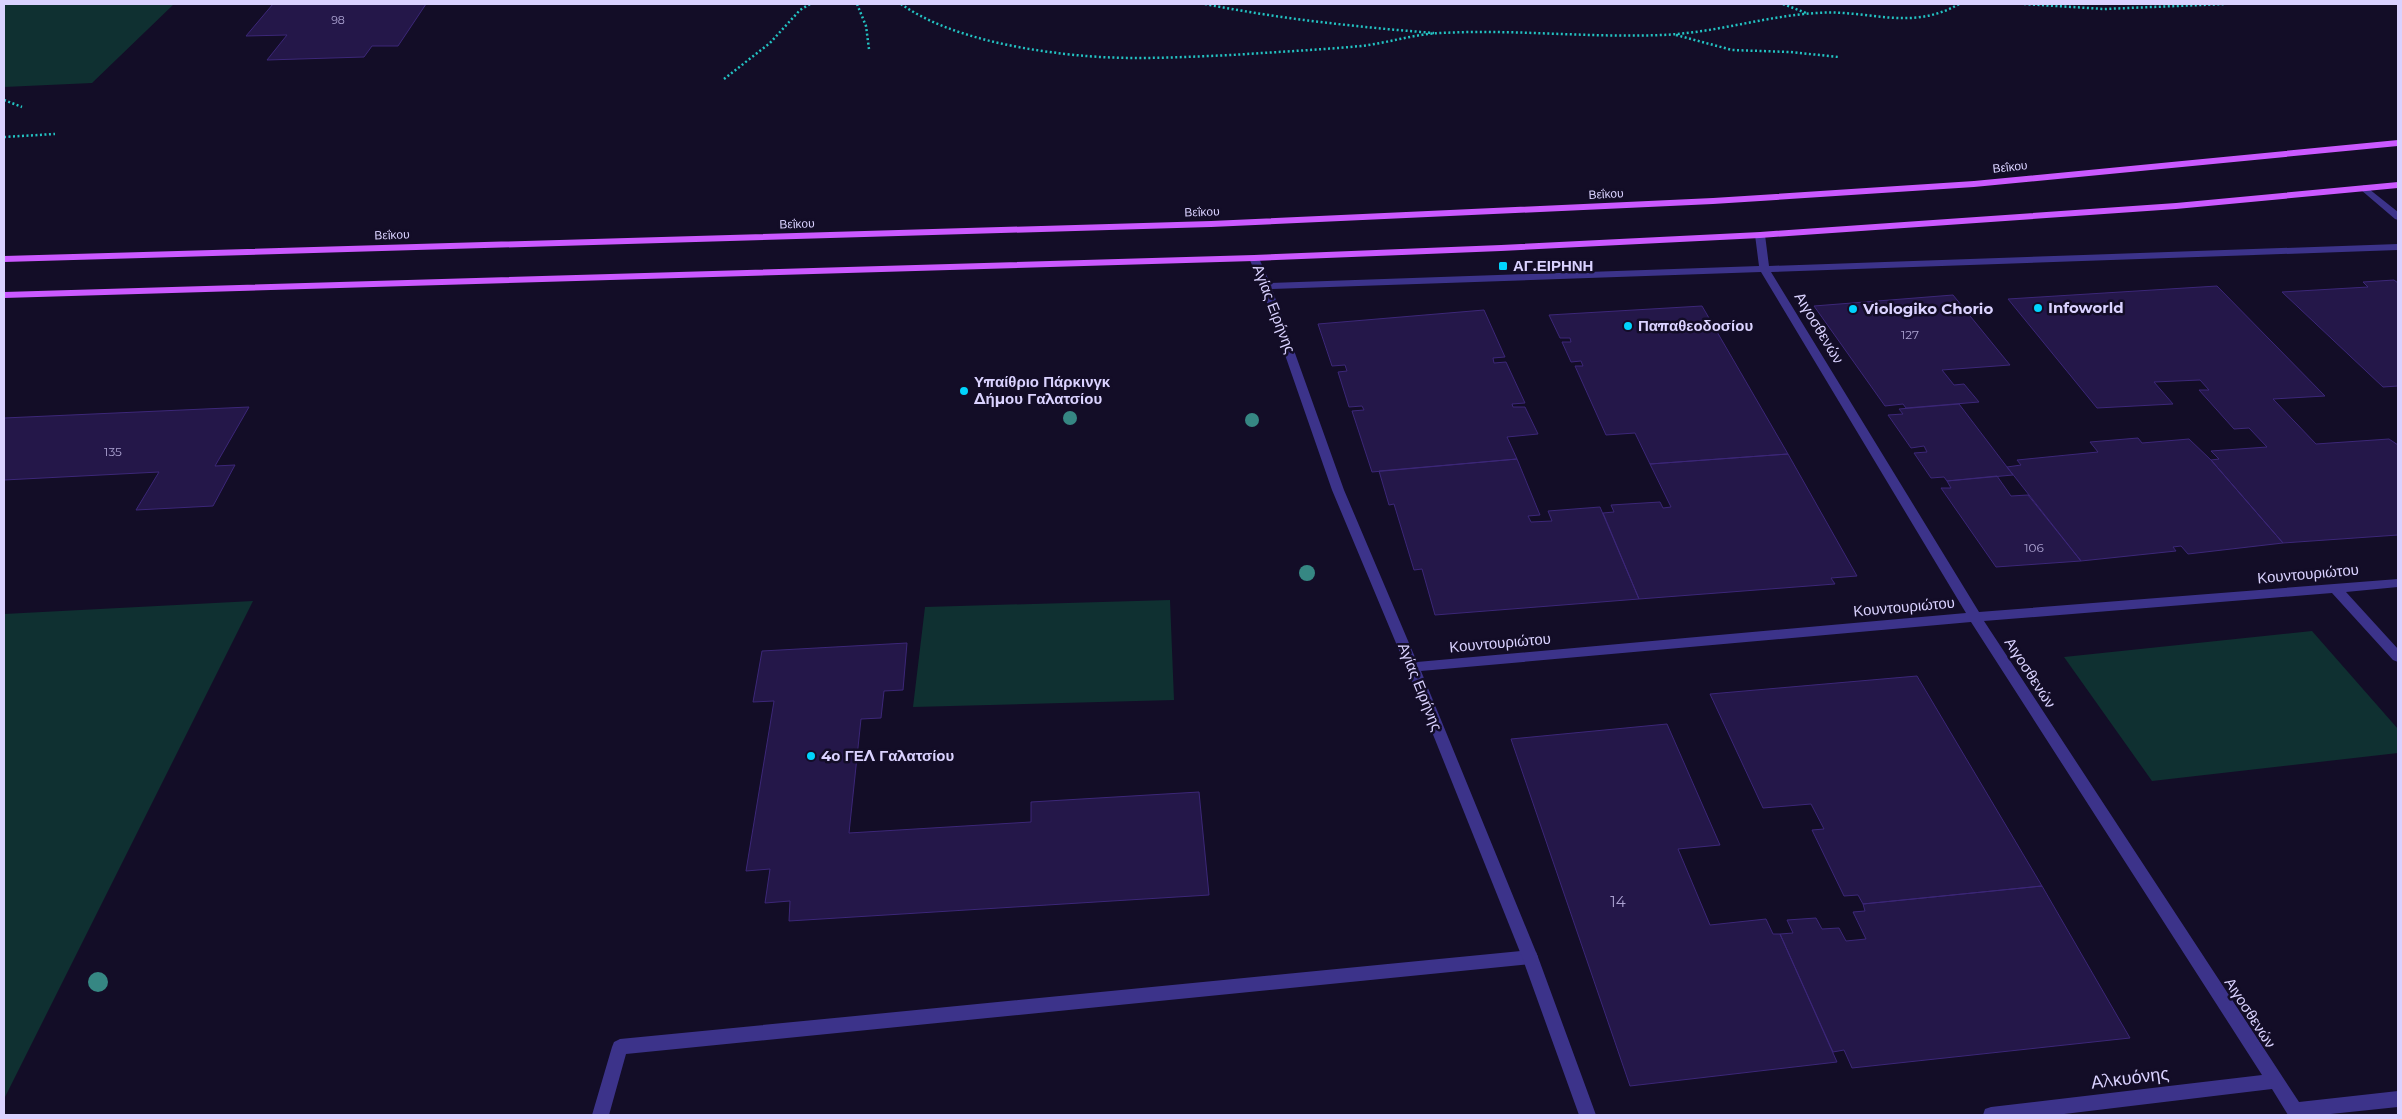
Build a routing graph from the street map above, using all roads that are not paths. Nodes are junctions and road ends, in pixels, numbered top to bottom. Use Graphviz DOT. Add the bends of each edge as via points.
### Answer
graph roads {
  1 [pos="2398,143"];
  2 [pos="2398,185"];
  3 [pos="2364,188"];
  4 [pos="2398,217"];
  5 [pos="1760,235"];
  6 [pos="2398,247"];
  7 [pos="1254,258"];
  8 [pos="4,259"];
  9 [pos="1764,268"];
  10 [pos="1266,286"];
  11 [pos="4,295"];
  12 [pos="2398,583"];
  13 [pos="2335,588"];
  14 [pos="1975,617"];
  15 [pos="2398,657"];
  16 [pos="1413,667"];
  17 [pos="1530,957"];
  18 [pos="2275,1081"];
  19 [pos="2398,1099"];
  20 [pos="2296,1113"];
  21 [pos="601,1115"];
  22 [pos="1587,1115"];
  23 [pos="1991,1115"];
  1 -- 8 [label="main road, Βεΐκου" via="1974,184 1693,202 1211,224"];
  2 -- 3 [label="main road"];
  3 -- 4 [label="street"];
  3 -- 5 [label="main road" via="2176,206"];
  5 -- 7 [label="main road"];
  5 -- 9 [label="street, Αιγοσθενών"];
  6 -- 9 [label="street"];
  7 -- 10 [label="street, Αγίας Ειρήνης"];
  7 -- 11 [label="main road"];
  9 -- 10 [label="street"];
  9 -- 14 [label="street, Αιγοσθενών"];
  10 -- 16 [label="street, Αγίας Ειρήνης" via="1338,490"];
  12 -- 13 [label="street, Κουντουριώτου"];
  13 -- 14 [label="street, Κουντουριώτου"];
  13 -- 15 [label="street"];
  14 -- 16 [label="street, Κουντουριώτου"];
  14 -- 18 [label="street, Αιγοσθενών"];
  16 -- 17 [label="street, Αγίας Ειρήνης"];
  17 -- 21 [label="street" via="620,1047"];
  17 -- 22 [label="street, Αγίας Ειρήνης"];
  18 -- 20 [label="street, Αιγοσθενών"];
  18 -- 23 [label="street, Αλκυόνης"];
  19 -- 20 [label="street"];
}
